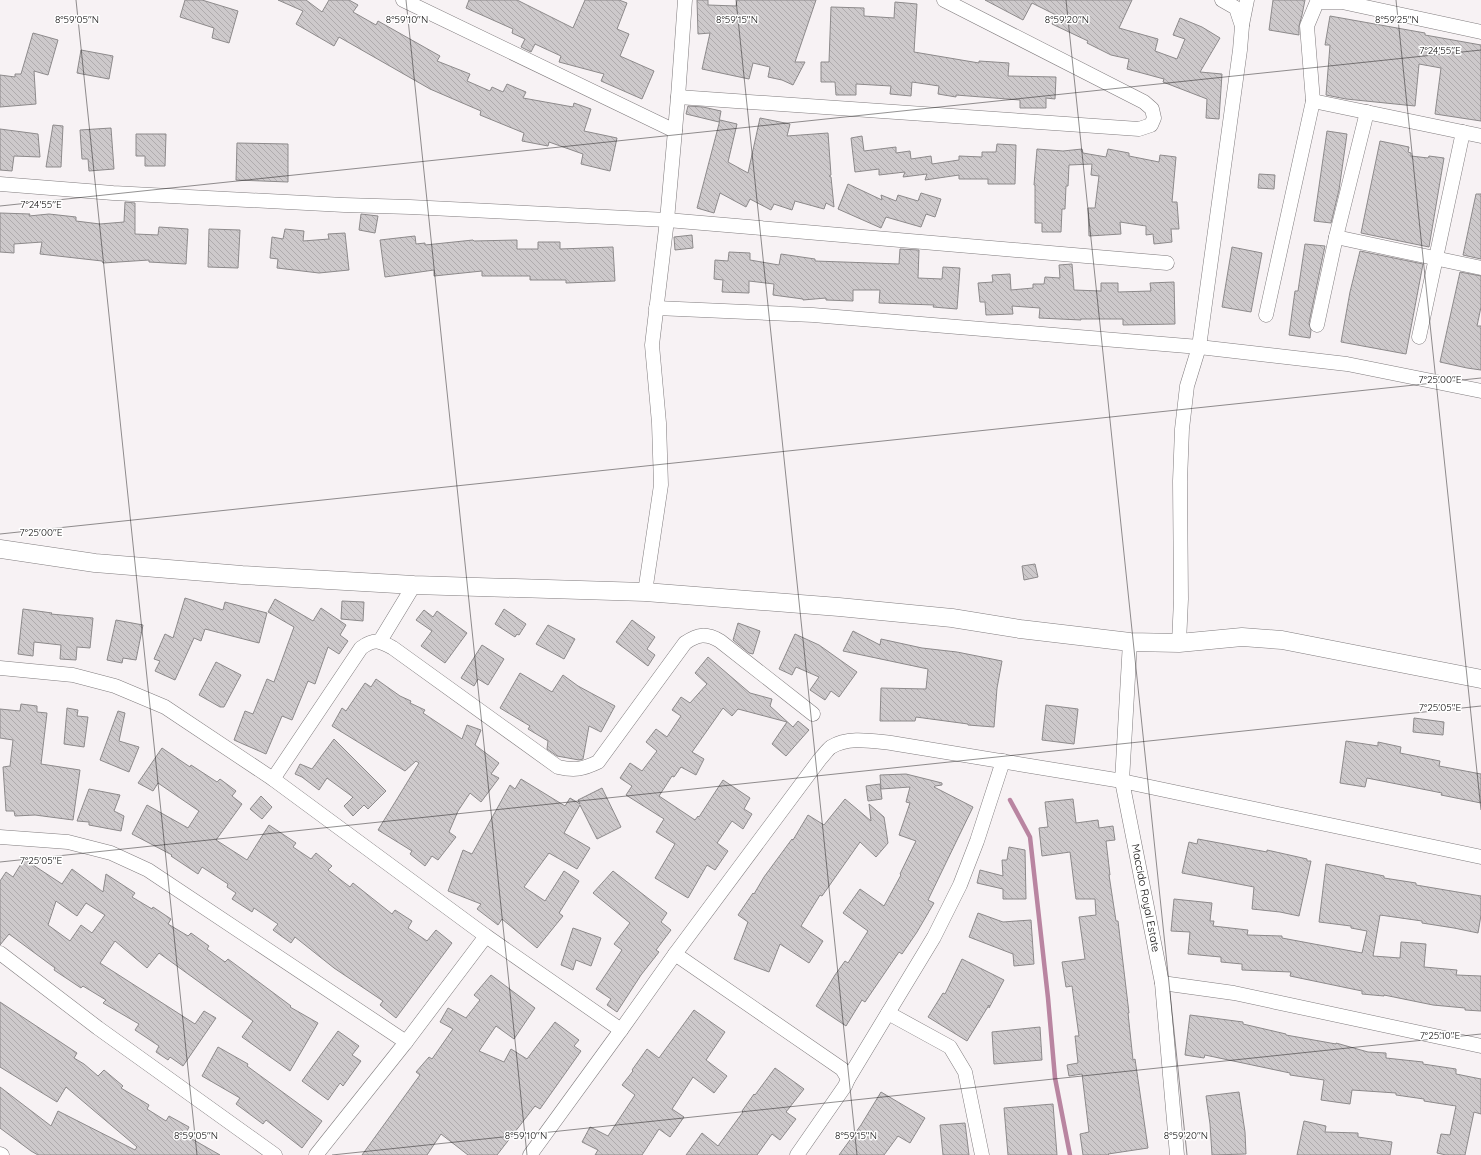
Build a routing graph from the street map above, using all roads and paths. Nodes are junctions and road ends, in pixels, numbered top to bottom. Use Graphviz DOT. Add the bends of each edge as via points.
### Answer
graph roads {
  1 [pos="402,0"];
  2 [pos="684,0"];
  3 [pos="944,0"];
  4 [pos="1222,0"];
  5 [pos="1247,0"];
  6 [pos="1242,26"];
  7 [pos="1481,32"];
  8 [pos="678,97"];
  9 [pos="1313,101"];
  10 [pos="1367,112"];
  11 [pos="675,131"];
  12 [pos="1463,132"];
  13 [pos="1481,136"];
  14 [pos="0,184"];
  15 [pos="667,220"];
  16 [pos="1336,237"];
  17 [pos="1436,258"];
  18 [pos="1167,263"];
  19 [pos="1481,268"];
  20 [pos="656,308"];
  21 [pos="1266,315"];
  22 [pos="1317,325"];
  23 [pos="1419,337"];
  24 [pos="1200,347"];
  25 [pos="1481,391"];
  26 [pos="0,549"];
  27 [pos="414,584"];
  28 [pos="645,592"];
  29 [pos="380,641"];
  30 [pos="1130,642"];
  31 [pos="1179,642"];
  32 [pos="0,668"];
  33 [pos="1481,679"];
  34 [pos="813,714"];
  35 [pos="1002,761"];
  36 [pos="274,779"];
  37 [pos="1122,781"];
  38 [pos="0,837"];
  39 [pos="1481,857"];
  40 [pos="486,936"];
  41 [pos="0,953"];
  42 [pos="675,954"];
  43 [pos="1162,983"];
  44 [pos="888,1013"];
  45 [pos="621,1030"];
  46 [pos="406,1042"];
  47 [pos="1481,1046"];
  48 [pos="848,1078"];
  49 [pos="274,1155"];
  50 [pos="316,1155"];
  51 [pos="530,1155"];
  52 [pos="797,1155"];
  53 [pos="982,1155"];
  54 [pos="1177,1155"];
  1 -- 11 [label="street"];
  2 -- 8 [label="street"];
  3 -- 8 [label="street" via="1144,102 1152,109 1154,118 1151,125 1139,129"];
  4 -- 6 [label="street" via="1236,8"];
  5 -- 6 [label="street"];
  6 -- 24 [label="street"];
  7 -- 9 [label="street" via="1342,2 1317,2 1307,26"];
  8 -- 11 [label="street"];
  9 -- 10 [label="street"];
  9 -- 21 [label="street"];
  10 -- 12 [label="street"];
  10 -- 16 [label="street"];
  11 -- 15 [label="street"];
  12 -- 13 [label="street"];
  12 -- 17 [label="street"];
  14 -- 15 [label="street" via="121,193"];
  15 -- 18 [label="street"];
  15 -- 20 [label="street"];
  16 -- 17 [label="street"];
  16 -- 22 [label="street"];
  17 -- 19 [label="street"];
  17 -- 23 [label="street"];
  20 -- 24 [label="street" via="813,315"];
  20 -- 28 [label="street" via="652,346 661,485"];
  24 -- 25 [label="street" via="1348,364"];
  24 -- 31 [label="street" via="1187,386 1182,429"];
  26 -- 27 [label="street" via="95,563 242,575"];
  27 -- 28 [label="street"];
  27 -- 29 [label="street"];
  28 -- 30 [label="street" via="952,618"];
  29 -- 34 [label="street" via="558,767 571,770 585,768 598,762 685,642 691,638 710,636 720,641"];
  29 -- 36 [label="street" via="369,642 362,648"];
  30 -- 31 [label="street"];
  30 -- 37 [label="street, Maccido Royal Estate"];
  31 -- 33 [label="street" via="1242,637 1282,640"];
  32 -- 36 [label="street" via="73,675 130,692 165,707"];
  35 -- 37 [label="street"];
  35 -- 42 [label="street" via="891,742 861,740 831,747"];
  35 -- 44 [label="street" via="960,886 934,937"];
  36 -- 40 [label="street"];
  37 -- 39 [label="street"];
  37 -- 43 [label="street, Maccido Royal Estate"];
  38 -- 46 [label="street" via="68,842 111,853 148,870"];
  40 -- 45 [label="street"];
  40 -- 46 [label="street"];
  41 -- 49 [label="street" via="98,1028"];
  42 -- 45 [label="street"];
  42 -- 48 [label="street" via="842,1070"];
  43 -- 47 [label="street" via="1234,993"];
  43 -- 54 [label="street, Maccido Royal Estate"];
  44 -- 48 [label="street"];
  44 -- 53 [label="street" via="950,1047 965,1072"];
  45 -- 51 [label="street"];
  46 -- 50 [label="street"];
  48 -- 52 [label="street"];
}
